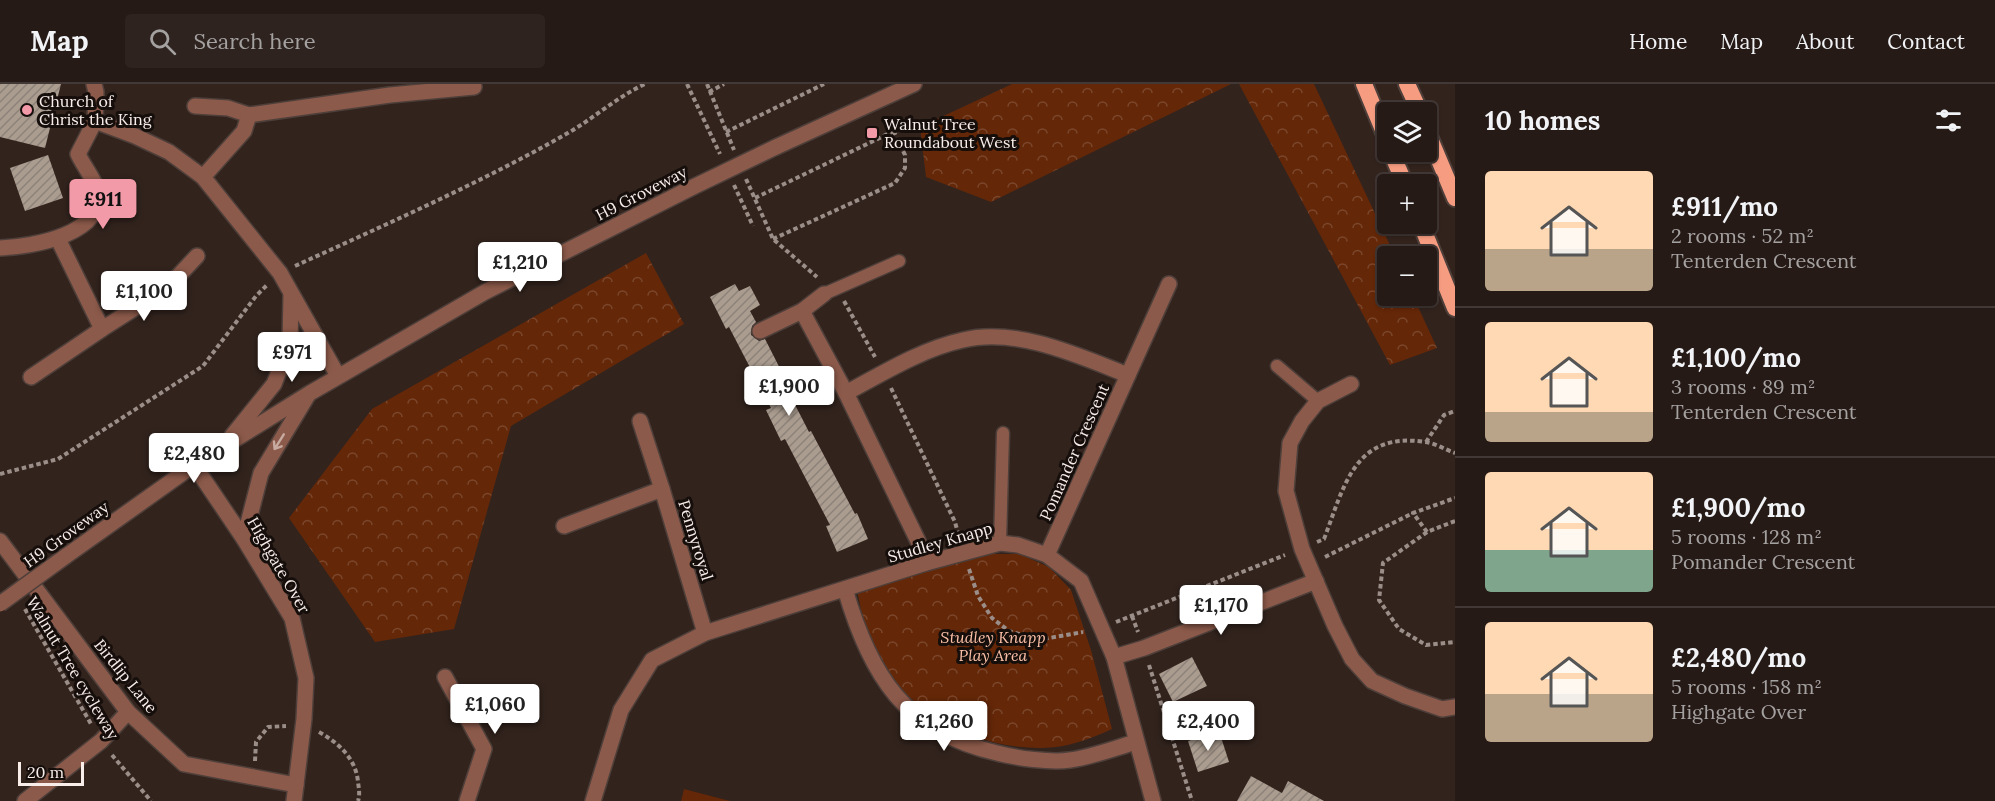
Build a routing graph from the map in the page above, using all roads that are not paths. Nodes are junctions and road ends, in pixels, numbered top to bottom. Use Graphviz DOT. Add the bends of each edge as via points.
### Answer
graph roads {
  1 [pos="94,84"];
  2 [pos="914,84"];
  3 [pos="1364,84"];
  4 [pos="1407,84"];
  5 [pos="474,87"];
  6 [pos="1415,102"];
  7 [pos="195,106"];
  8 [pos="249,115"];
  9 [pos="1377,115"];
  10 [pos="95,121"];
  11 [pos="1437,155"];
  12 [pos="203,177"];
  13 [pos="1455,198"];
  14 [pos="1425,234"];
  15 [pos="58,239"];
  16 [pos="0,248"];
  17 [pos="198,256"];
  18 [pos="899,261"];
  19 [pos="1169,284"];
  20 [pos="291,294"];
  21 [pos="824,294"];
  22 [pos="1455,308"];
  23 [pos="802,311"];
  24 [pos="102,329"];
  25 [pos="760,331"];
  26 [pos="1277,366"];
  27 [pos="1128,375"];
  28 [pos="338,376"];
  29 [pos="31,377"];
  30 [pos="1351,384"];
  31 [pos="310,393"];
  32 [pos="846,393"];
  33 [pos="1318,401"];
  34 [pos="640,421"];
  35 [pos="1003,434"];
  36 [pos="224,446"];
  37 [pos="194,465"];
  38 [pos="662,489"];
  39 [pos="564,526"];
  40 [pos="244,539"];
  41 [pos="0,541"];
  42 [pos="1000,543"];
  43 [pos="1047,555"];
  44 [pos="926,563"];
  45 [pos="1316,581"];
  46 [pos="845,589"];
  47 [pos="0,604"];
  48 [pos="705,633"];
  49 [pos="1114,657"];
  50 [pos="445,677"];
  51 [pos="1455,707"];
  52 [pos="128,712"];
  53 [pos="1137,742"];
  54 [pos="296,785"];
  55 [pos="25,801"];
  56 [pos="294,801"];
  57 [pos="467,801"];
  58 [pos="593,801"];
  59 [pos="1153,801"];
  1 -- 10 [label="street"];
  2 -- 28 [label="street, H9 Groveway, bridge" via="691,188 486,292"];
  3 -- 9 [label="highway"];
  4 -- 6 [label="highway"];
  5 -- 8 [label="street"];
  7 -- 8 [label="street" via="228,108"];
  8 -- 12 [label="street" via="244,131"];
  10 -- 12 [label="street" via="169,152"];
  10 -- 15 [label="street" via="78,154 96,187 97,204 91,218"];
  11 -- 13 [label="highway"];
  12 -- 20 [label="street" via="280,273"];
  14 -- 22 [label="highway"];
  15 -- 16 [label="street"];
  15 -- 24 [label="street"];
  17 -- 24 [label="street" via="168,287"];
  18 -- 21 [label="lane"];
  19 -- 27 [label="street"];
  20 -- 28 [label="street"];
  20 -- 36 [label="street" via="290,343 274,384"];
  21 -- 23 [label="street"];
  23 -- 25 [label="street"];
  23 -- 32 [label="street"];
  24 -- 29 [label="street"];
  26 -- 33 [label="lane"];
  27 -- 32 [label="street, Pomander Crescent" via="1033,341 965,339 928,351"];
  27 -- 43 [label="street, Pomander Crescent"];
  28 -- 31 [label="street, H9 Groveway"];
  30 -- 33 [label="street"];
  31 -- 36 [label="street, H9 Groveway"];
  31 -- 40 [label="street, one-way" via="261,473"];
  32 -- 44 [label="street"];
  33 -- 45 [label="street" via="1290,443 1286,491 1302,549"];
  34 -- 38 [label="street"];
  35 -- 42 [label="lane"];
  36 -- 37 [label="street, H9 Groveway"];
  37 -- 40 [label="street, Highgate Over"];
  37 -- 47 [label="street, H9 Groveway, bridge"];
  38 -- 39 [label="street, Pennyroyal"];
  38 -- 48 [label="street, Pennyroyal"];
  40 -- 54 [label="street, Highgate Over" via="292,618 306,678"];
  41 -- 52 [label="street, Birdlip Lane"];
  42 -- 43 [label="street, Studley Knapp"];
  42 -- 44 [label="street, Studley Knapp"];
  43 -- 49 [label="street, Studley Knapp" via="1081,582"];
  44 -- 46 [label="street, Studley Knapp"];
  45 -- 49 [label="street"];
  45 -- 51 [label="street" via="1352,659 1372,681 1442,709"];
  46 -- 48 [label="street, Studley Knapp"];
  46 -- 53 [label="street" via="871,661 898,699 930,726 969,747 1015,757 1069,760"];
  48 -- 58 [label="street, Studley Knapp" via="652,660 621,710"];
  49 -- 53 [label="street, Studley Knapp"];
  50 -- 57 [label="street" via="484,749"];
  52 -- 54 [label="street, Birdlip Lane" via="184,764"];
  52 -- 55 [label="street" via="101,741"];
  53 -- 59 [label="street, Studley Knapp"];
  54 -- 56 [label="street, Highgate Over"];
}
